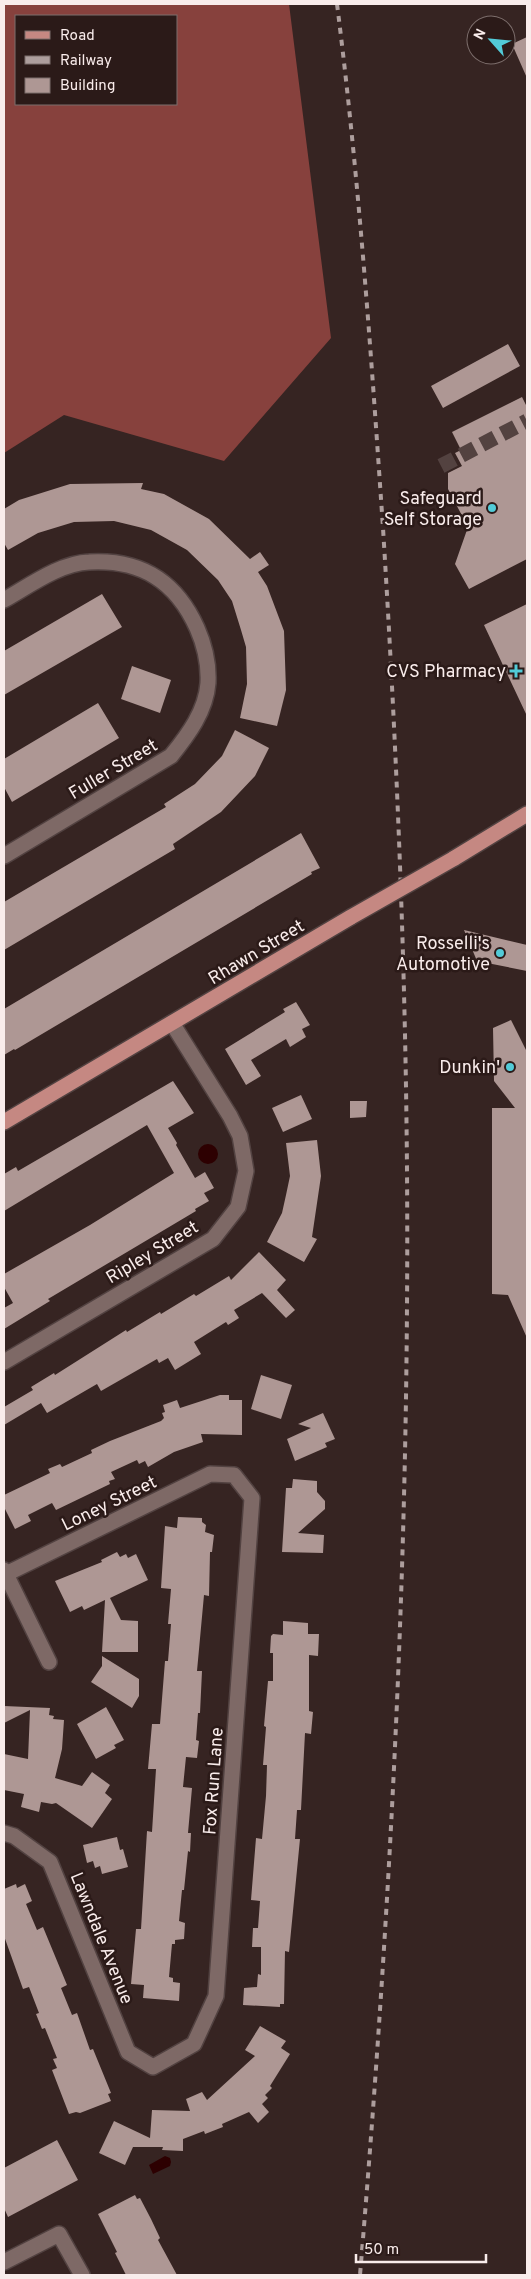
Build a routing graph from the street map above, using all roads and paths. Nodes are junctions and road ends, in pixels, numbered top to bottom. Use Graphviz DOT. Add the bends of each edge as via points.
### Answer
graph roads {
  1 [pos="4,600"];
  2 [pos="527,815"];
  3 [pos="4,856"];
  4 [pos="172,1023"];
  5 [pos="4,1122"];
  6 [pos="4,1362"];
  7 [pos="234,1475"];
  8 [pos="5,1573"];
  9 [pos="49,1662"];
  10 [pos="4,1833"];
  11 [pos="153,2067"];
  12 [pos="4,2262"];
  13 [pos="82,2275"];
  1 -- 3 [label="street, Fuller Street" via="51,572 88,562 124,564 153,574 177,593 191,615 206,648 208,684 199,716 189,735 171,756"];
  2 -- 4 [label="main road, Rhawn Street, bridge"];
  4 -- 5 [label="main road, Rhawn Street"];
  4 -- 6 [label="street, Ripley Street" via="240,1136 246,1171 238,1207 213,1239"];
  7 -- 8 [label="street, Loney Street" via="210,1474"];
  7 -- 11 [label="street, Fox Run Lane" via="252,1498 216,1996 194,2044"];
  8 -- 9 [label="street"];
  10 -- 11 [label="street, Lawndale Avenue" via="14,1836 50,1862 128,2052"];
  12 -- 13 [label="street" via="59,2234"];
}
